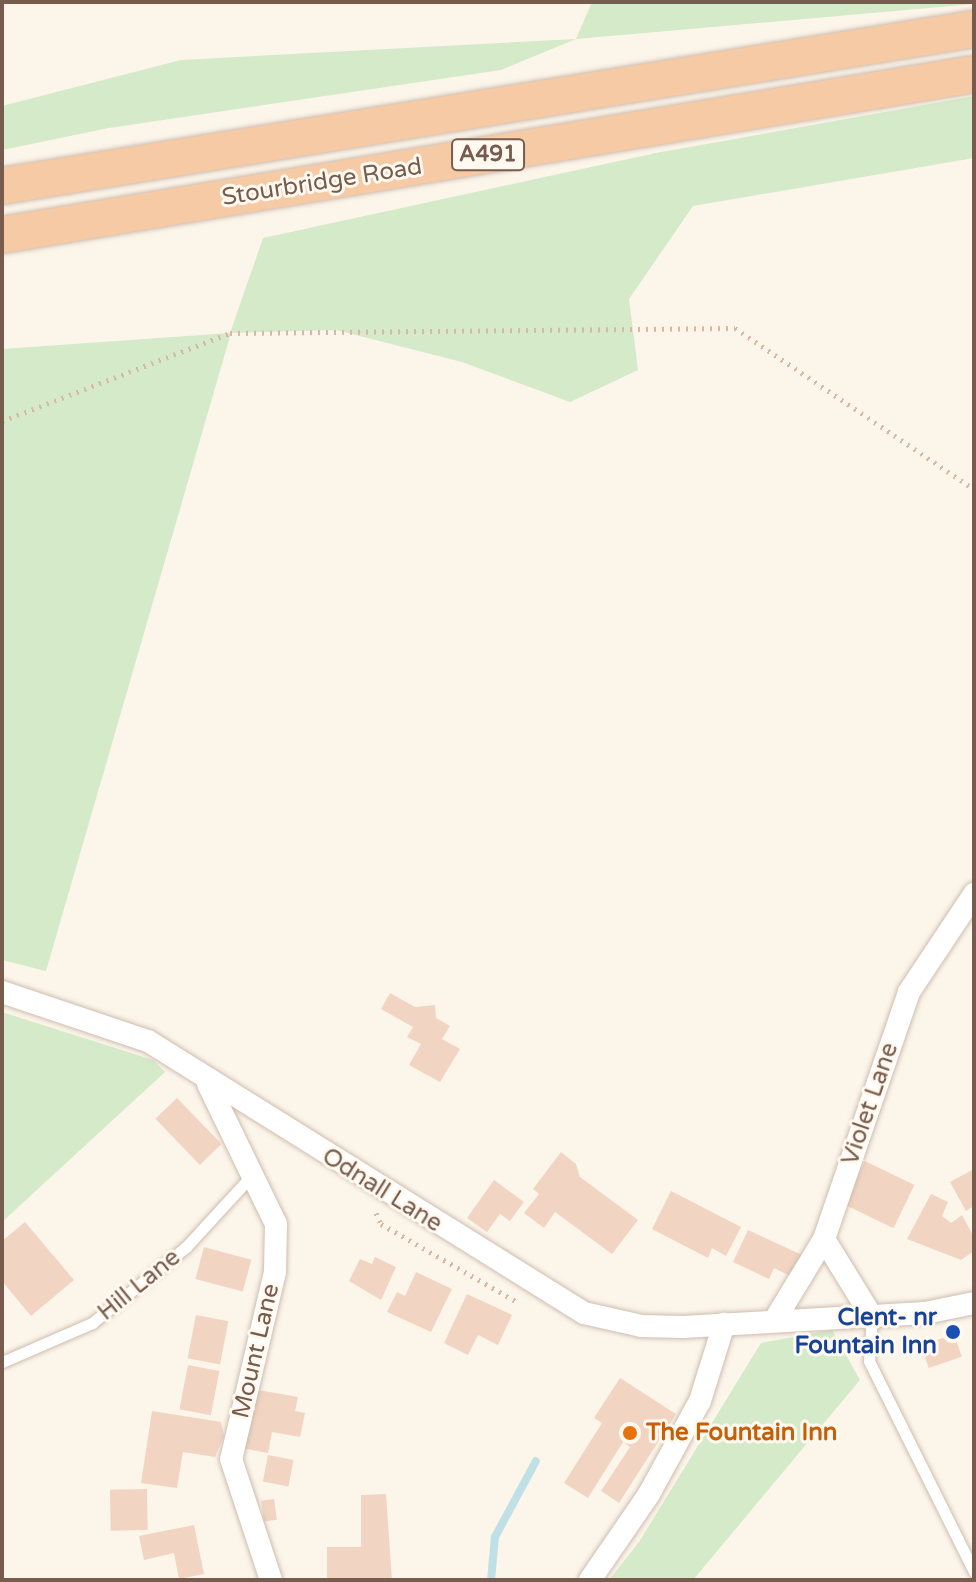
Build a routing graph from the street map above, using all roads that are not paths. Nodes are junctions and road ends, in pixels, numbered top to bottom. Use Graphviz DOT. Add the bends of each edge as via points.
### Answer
graph roads {
  1 [pos="974,29"];
  2 [pos="974,74"];
  3 [pos="2,186"];
  4 [pos="2,235"];
  5 [pos="974,894"];
  6 [pos="2,992"];
  7 [pos="208,1083"];
  8 [pos="252,1175"];
  9 [pos="824,1239"];
  10 [pos="974,1303"];
  11 [pos="872,1317"];
  12 [pos="776,1318"];
  13 [pos="724,1324"];
  14 [pos="2,1362"];
  15 [pos="972,1564"];
  16 [pos="271,1580"];
  17 [pos="590,1580"];
  1 -- 3 [label="highway, Stourbridge Road / A491"];
  2 -- 4 [label="highway, Stourbridge Road / A491"];
  5 -- 9 [label="street, Violet Lane" via="909,992"];
  6 -- 7 [label="street, Odnall Lane" via="148,1041"];
  7 -- 8 [label="street, Mount Lane"];
  7 -- 13 [label="street, Odnall Lane" via="584,1313 641,1326"];
  8 -- 14 [label="lane, Hill Lane" via="186,1247 92,1323"];
  8 -- 16 [label="street, Mount Lane" via="276,1224 275,1272 231,1459"];
  9 -- 11 [label="street"];
  9 -- 12 [label="street, Violet Lane"];
  10 -- 11 [label="street, Odnall Lane"];
  11 -- 12 [label="street, Odnall Lane"];
  11 -- 15 [label="lane" via="869,1361"];
  12 -- 13 [label="street, Odnall Lane"];
  13 -- 17 [label="street" via="700,1401 649,1494"];
}
